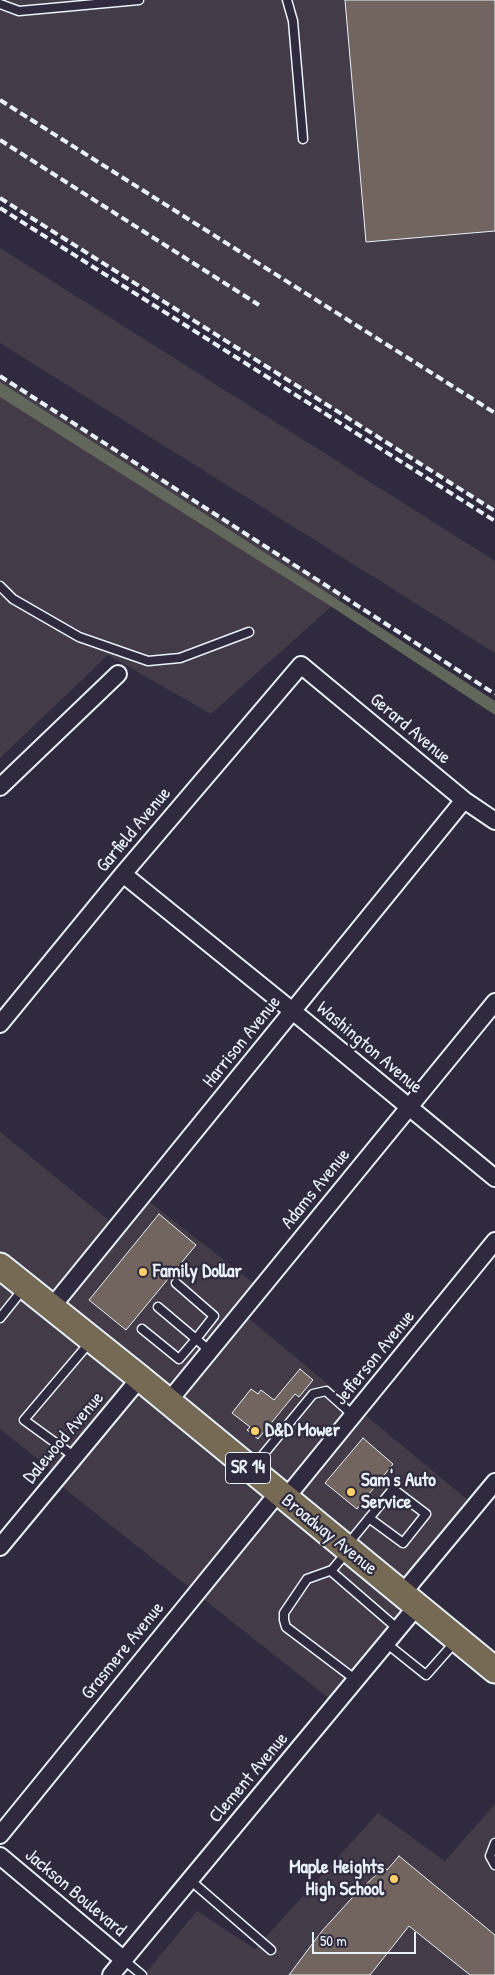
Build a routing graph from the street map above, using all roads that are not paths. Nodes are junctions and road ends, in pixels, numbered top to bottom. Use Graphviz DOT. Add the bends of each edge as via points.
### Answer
graph roads {
  1 [pos="140,0"];
  2 [pos="287,0"];
  3 [pos="0,4"];
  4 [pos="303,139"];
  5 [pos="0,586"];
  6 [pos="249,632"];
  7 [pos="301,665"];
  8 [pos="118,674"];
  9 [pos="0,787"];
  10 [pos="464,800"];
  11 [pos="495,821"];
  12 [pos="123,874"];
  13 [pos="495,1002"];
  14 [pos="293,1012"];
  15 [pos="0,1024"];
  16 [pos="408,1108"];
  17 [pos="495,1178"];
  18 [pos="495,1241"];
  19 [pos="0,1266"];
  20 [pos="176,1283"];
  21 [pos="25,1287"];
  22 [pos="158,1307"];
  23 [pos="51,1308"];
  24 [pos="0,1318"];
  25 [pos="142,1329"];
  26 [pos="196,1339"];
  27 [pos="92,1340"];
  28 [pos="210,1351"];
  29 [pos="140,1378"];
  30 [pos="168,1402"];
  31 [pos="354,1416"];
  32 [pos="75,1457"];
  33 [pos="250,1470"];
  34 [pos="495,1482"];
  35 [pos="282,1496"];
  36 [pos="369,1518"];
  37 [pos="0,1547"];
  38 [pos="347,1549"];
  39 [pos="331,1571"];
  40 [pos="409,1600"];
  41 [pos="398,1629"];
  42 [pos="457,1640"];
  43 [pos="386,1643"];
  44 [pos="495,1670"];
  45 [pos="356,1680"];
  46 [pos="0,1835"];
  47 [pos="495,1843"];
  48 [pos="0,1856"];
  49 [pos="495,1865"];
  50 [pos="190,1880"];
  51 [pos="271,1950"];
  52 [pos="124,1960"];
  53 [pos="111,1975"];
  54 [pos="142,1975"];
  1 -- 3 [label="lane" via="19,11"];
  2 -- 4 [label="lane" via="293,20"];
  5 -- 6 [label="lane" via="13,599 79,637 148,661 180,658"];
  7 -- 10 [label="street, Gerard Avenue"];
  7 -- 12 [label="street, Garfield Avenue"];
  8 -- 9 [label="street"];
  10 -- 11 [label="street, Gerard Avenue"];
  10 -- 14 [label="street, Harrison Avenue"];
  12 -- 14 [label="street, Washington Avenue"];
  12 -- 15 [label="street, Garfield Avenue"];
  13 -- 16 [label="street, Adams Avenue"];
  14 -- 16 [label="street, Washington Avenue"];
  14 -- 23 [label="street, Harrison Avenue"];
  16 -- 17 [label="street, Washington Avenue"];
  16 -- 28 [label="street, Adams Avenue"];
  18 -- 31 [label="street, Jefferson Avenue"];
  19 -- 21 [label="main road, Broadway Avenue / SR 14"];
  20 -- 26 [label="lane" via="214,1316"];
  21 -- 23 [label="main road, Broadway Avenue / SR 14"];
  21 -- 24 [label="lane"];
  22 -- 26 [label="lane"];
  23 -- 27 [label="main road, Broadway Avenue / SR 14"];
  25 -- 26 [label="lane" via="179,1359"];
  26 -- 28 [label="lane"];
  27 -- 29 [label="main road, Broadway Avenue / SR 14"];
  27 -- 32 [label="lane" via="24,1420"];
  28 -- 30 [label="street, Adams Avenue"];
  29 -- 30 [label="main road, Broadway Avenue / SR 14"];
  29 -- 32 [label="street, Dalewood Avenue"];
  30 -- 33 [label="main road, Broadway Avenue / SR 14"];
  31 -- 33 [label="lane" via="326,1391 312,1394"];
  31 -- 35 [label="street, Jefferson Avenue"];
  32 -- 37 [label="street, Dalewood Avenue"];
  33 -- 35 [label="main road, Broadway Avenue / SR 14"];
  34 -- 40 [label="street, Clement Avenue"];
  35 -- 38 [label="main road, Broadway Avenue / SR 14"];
  35 -- 46 [label="street, Grasmere Avenue"];
  36 -- 36 [label="lane" via="393,1489 426,1514 404,1543"];
  36 -- 38 [label="lane"];
  38 -- 39 [label="lane"];
  38 -- 40 [label="main road, Broadway Avenue / SR 14"];
  39 -- 41 [label="lane"];
  39 -- 45 [label="lane" via="308,1580 284,1613 284,1620 286,1627"];
  40 -- 41 [label="street, Clement Avenue"];
  40 -- 42 [label="main road, Broadway Avenue / SR 14"];
  41 -- 43 [label="street, Clement Avenue"];
  42 -- 43 [label="lane" via="426,1674"];
  42 -- 44 [label="main road, Broadway Avenue / SR 14"];
  43 -- 45 [label="street, Clement Avenue"];
  45 -- 50 [label="street, Clement Avenue"];
  47 -- 49 [label="lane" via="490,1856"];
  48 -- 52 [label="street, Jackson Boulevard"];
  50 -- 51 [label="lane"];
  50 -- 52 [label="street, Clement Avenue"];
  52 -- 53 [label="street, Clement Avenue"];
  52 -- 54 [label="lane"];
}
